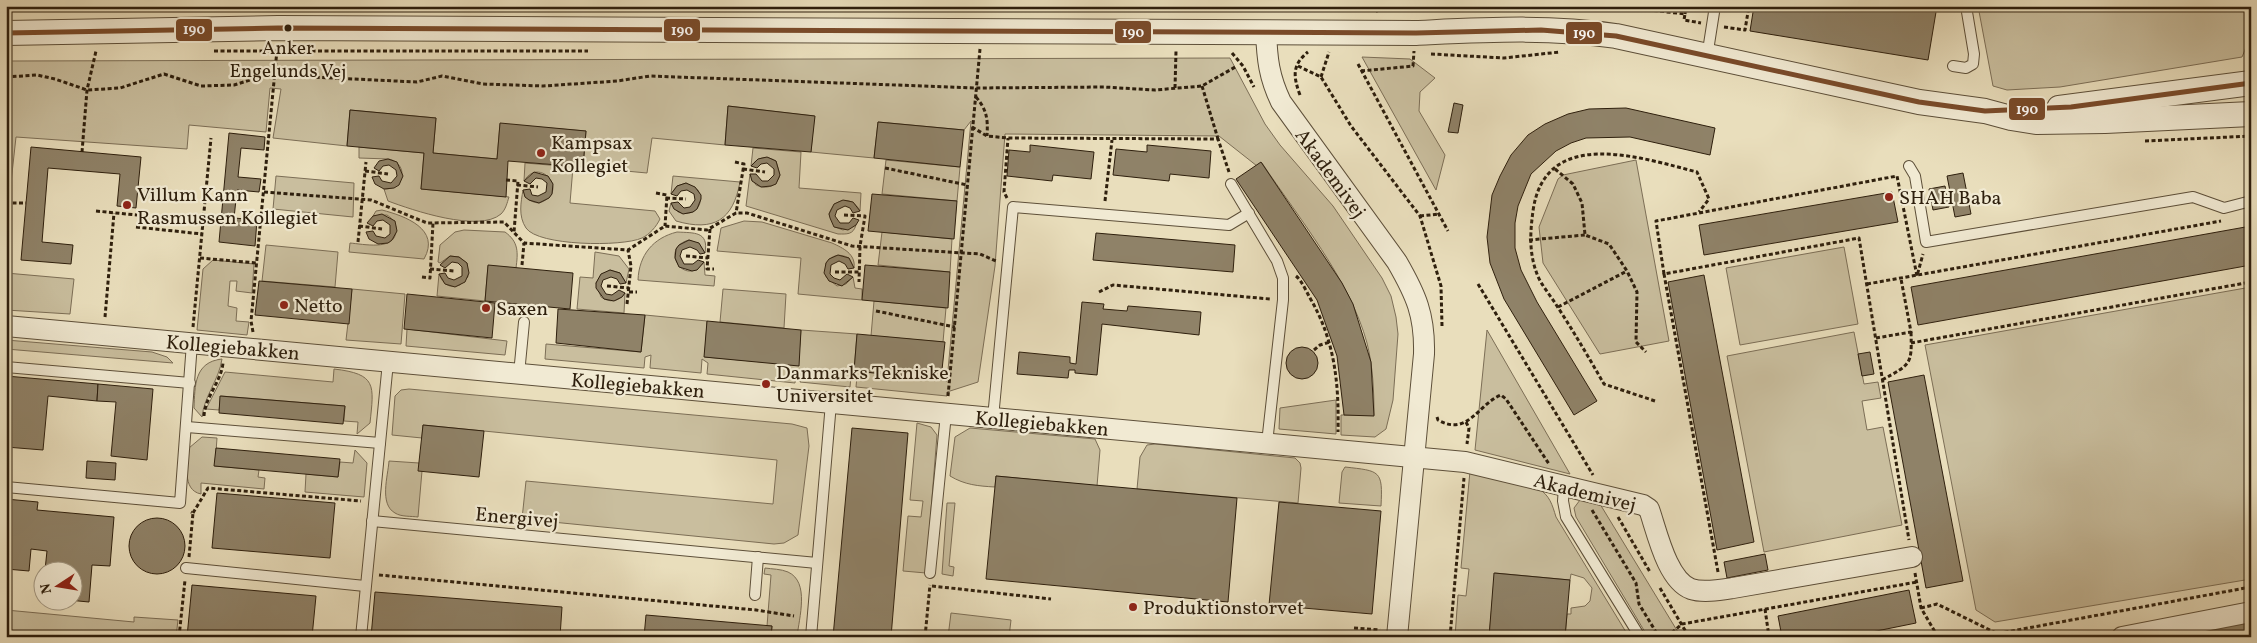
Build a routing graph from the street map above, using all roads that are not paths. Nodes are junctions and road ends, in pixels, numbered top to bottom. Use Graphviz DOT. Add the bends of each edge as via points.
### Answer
graph roads {
  1 [pos="1714,6"];
  2 [pos="1966,6"];
  3 [pos="1266,31"];
  4 [pos="6,34"];
  5 [pos="1707,57"];
  6 [pos="1953,66"];
  7 [pos="2251,83"];
  8 [pos="1985,111"];
  9 [pos="2251,114"];
  10 [pos="2036,122"];
  11 [pos="2251,130"];
  12 [pos="1909,166"];
  13 [pos="1231,184"];
  14 [pos="2251,201"];
  15 [pos="1249,213"];
  16 [pos="524,322"];
  17 [pos="6,326"];
  18 [pos="192,343"];
  19 [pos="388,362"];
  20 [pos="6,367"];
  21 [pos="519,374"];
  22 [pos="190,383"];
  23 [pos="831,403"];
  24 [pos="946,414"];
  25 [pos="993,418"];
  26 [pos="187,427"];
  27 [pos="380,443"];
  28 [pos="1267,443"];
  29 [pos="1414,456"];
  30 [pos="6,487"];
  31 [pos="1572,488"];
  32 [pos="372,521"];
  33 [pos="758,557"];
  34 [pos="1912,557"];
  35 [pos="187,563"];
  36 [pos="817,563"];
  37 [pos="930,574"];
  38 [pos="365,586"];
  39 [pos="755,595"];
  40 [pos="2251,612"];
  41 [pos="1397,634"];
  42 [pos="361,637"];
  43 [pos="811,637"];
  44 [pos="1640,637"];
  45 [pos="2122,637"];
  1 -- 5 [label="lane"];
  2 -- 6 [label="lane" via="1973,64 1966,68"];
  3 -- 4 [label="street" via="1175,46 278,40"];
  3 -- 5 [label="street" via="1582,31"];
  3 -- 29 [label="street, Akademivej" via="1267,66 1280,102 1397,262 1421,311 1424,354"];
  5 -- 8 [label="street" via="1919,102"];
  7 -- 8 [label="street" via="2071,107"];
  8 -- 10 [label="street"];
  9 -- 10 [label="street"];
  10 -- 11 [label="street" via="2123,134"];
  12 -- 14 [label="lane" via="1914,176 1926,242 2193,197 2224,208"];
  13 -- 15 [label="lane"];
  15 -- 25 [label="lane" via="1229,225 1012,207"];
  15 -- 28 [label="lane" via="1283,278 1284,300"];
  16 -- 21 [label="lane"];
  17 -- 18 [label="street, Kollegiebakken"];
  18 -- 19 [label="street, Kollegiebakken"];
  18 -- 22 [label="lane"];
  19 -- 21 [label="street, Kollegiebakken"];
  19 -- 27 [label="lane"];
  20 -- 22 [label="lane"];
  21 -- 23 [label="street, Kollegiebakken"];
  22 -- 26 [label="lane"];
  23 -- 24 [label="street, Kollegiebakken"];
  23 -- 36 [label="lane"];
  24 -- 25 [label="street, Kollegiebakken"];
  24 -- 37 [label="lane"];
  25 -- 28 [label="street, Kollegiebakken"];
  26 -- 27 [label="lane"];
  26 -- 30 [label="lane" via="180,503"];
  27 -- 32 [label="lane"];
  28 -- 29 [label="street, Kollegiebakken"];
  29 -- 31 [label="street, Akademivej" via="1465,462"];
  29 -- 41 [label="street, Akademivej"];
  31 -- 34 [label="street, Akademivej" via="1604,494 1649,509 1669,569 1690,589 1721,590"];
  31 -- 44 [label="lane" via="1563,502 1566,517"];
  32 -- 33 [label="lane, Energivej"];
  32 -- 38 [label="lane"];
  33 -- 36 [label="lane, Energivej"];
  33 -- 39 [label="lane"];
  35 -- 38 [label="lane"];
  36 -- 43 [label="lane"];
  38 -- 42 [label="lane"];
  40 -- 45 [label="street"];
}
